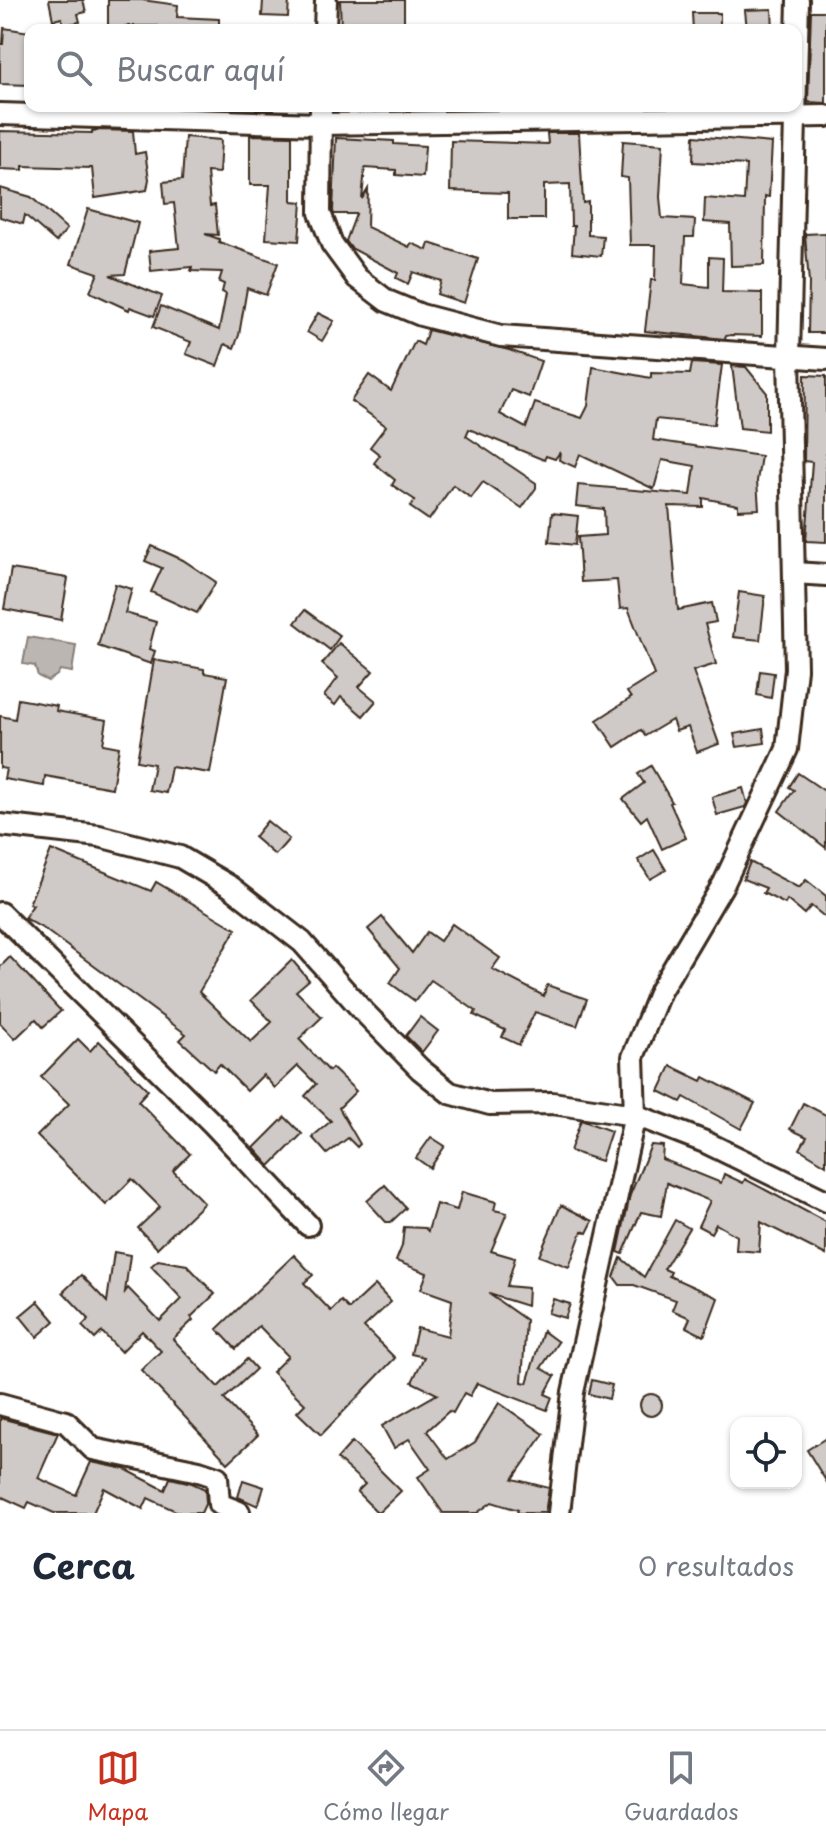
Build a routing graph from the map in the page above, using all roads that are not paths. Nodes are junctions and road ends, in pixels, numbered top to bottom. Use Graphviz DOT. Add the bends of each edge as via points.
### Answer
graph roads {
  1 [pos="326,0"];
  2 [pos="798,0"];
  3 [pos="325,24"];
  4 [pos="798,24"];
  5 [pos="797,112"];
  6 [pos="0,114"];
  7 [pos="321,115"];
  8 [pos="797,116"];
  9 [pos="826,116"];
  10 [pos="789,356"];
  11 [pos="826,359"];
  12 [pos="794,573"];
  13 [pos="826,575"];
  14 [pos="0,825"];
  15 [pos="0,913"];
  16 [pos="635,1115"];
  17 [pos="826,1201"];
  18 [pos="308,1225"];
  19 [pos="0,1404"];
  20 [pos="239,1512"];
  21 [pos="559,1513"];
  1 -- 3 [label="street"];
  2 -- 4 [label="street"];
  5 -- 8 [label="street"];
  6 -- 7 [label="street"];
  7 -- 8 [label="street"];
  7 -- 10 [label="street" via="320,213 332,244 357,278 387,301 501,336"];
  8 -- 9 [label="street"];
  8 -- 10 [label="street"];
  10 -- 11 [label="street"];
  10 -- 12 [label="street"];
  12 -- 13 [label="street"];
  12 -- 16 [label="street" via="796,669 787,749 724,883 660,991 633,1057"];
  14 -- 16 [label="street" via="99,836 180,857 231,887 302,942 420,1069 450,1093 490,1104 552,1103"];
  15 -- 18 [label="street"];
  16 -- 17 [label="street" via="705,1142"];
  16 -- 21 [label="street" via="573,1392"];
  19 -- 20 [label="street" via="66,1422 93,1449 217,1477 219,1504"];
}
